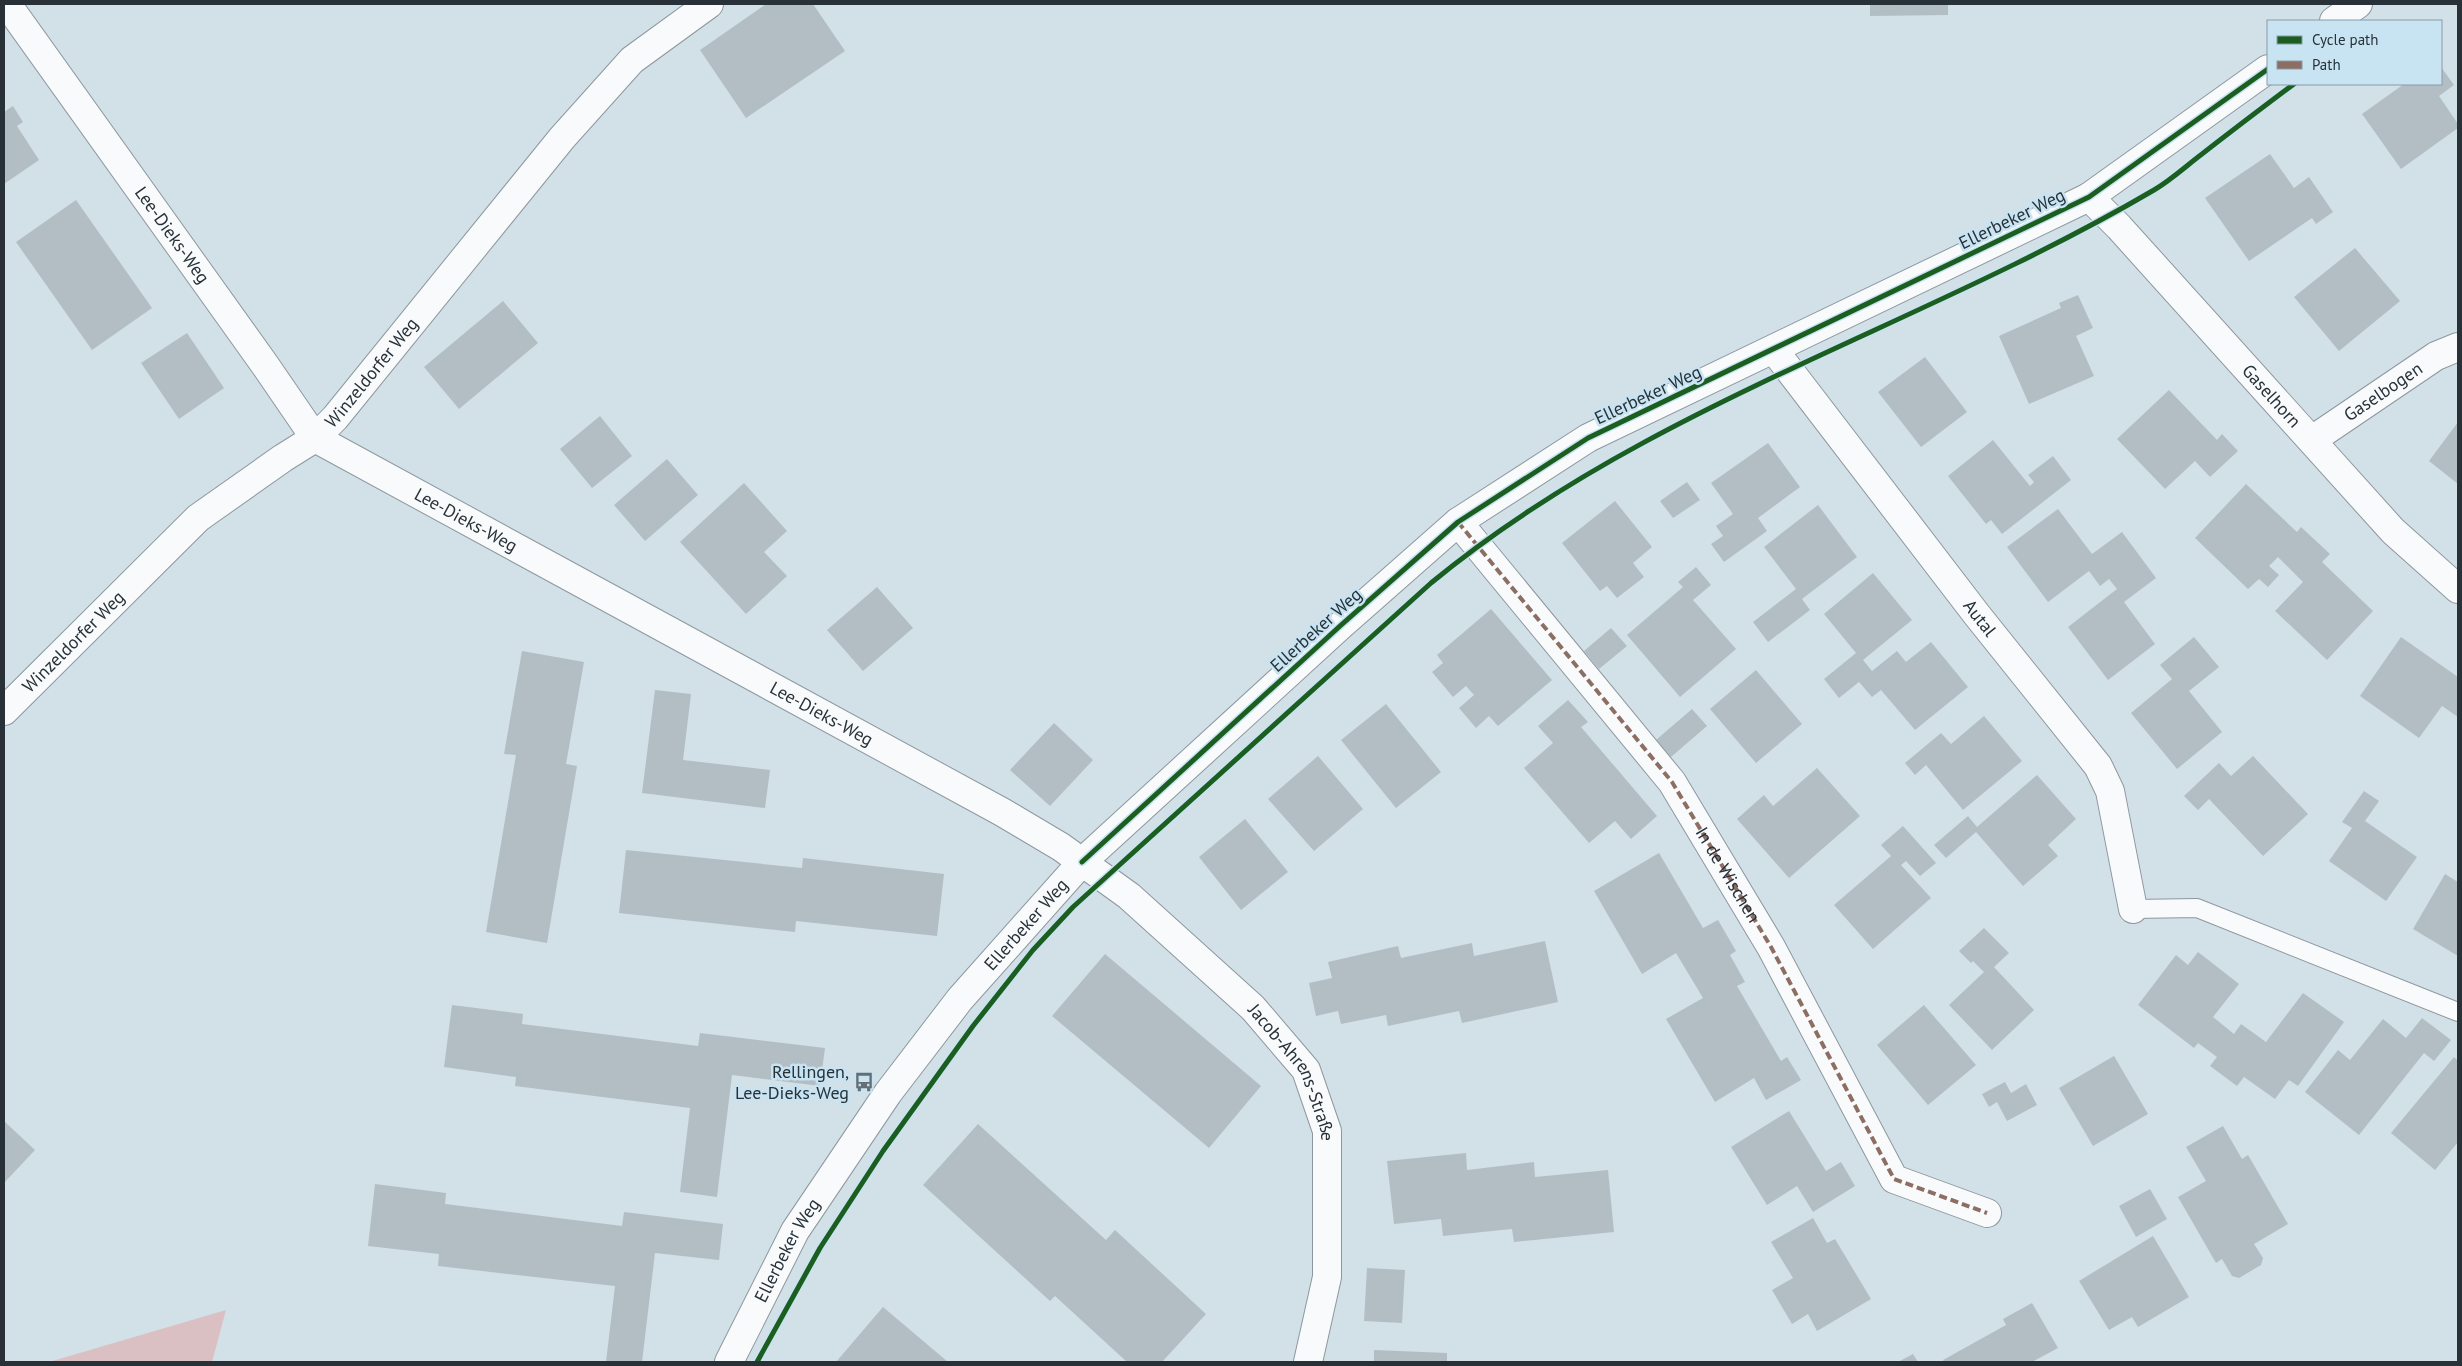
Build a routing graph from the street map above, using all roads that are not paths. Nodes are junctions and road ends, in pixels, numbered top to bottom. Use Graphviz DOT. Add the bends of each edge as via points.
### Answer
graph roads {
  1 [pos="7,4"];
  2 [pos="710,4"];
  3 [pos="2358,4"];
  4 [pos="2335,20"];
  5 [pos="2267,70"];
  6 [pos="2090,197"];
  7 [pos="2458,347"];
  8 [pos="1774,350"];
  9 [pos="315,438"];
  10 [pos="2312,440"];
  11 [pos="1458,522"];
  12 [pos="2458,589"];
  13 [pos="4,710"];
  14 [pos="1082,862"];
  15 [pos="2133,908"];
  16 [pos="2458,1012"];
  17 [pos="1987,1213"];
  18 [pos="728,1362"];
  19 [pos="1308,1362"];
  1 -- 9 [label="street, Lee-Dieks-Weg"];
  2 -- 9 [label="street, Winzeldorfer Weg" via="632,60 562,138 335,418"];
  3 -- 4 [label="street"];
  5 -- 6 [label="street, Ellerbeker Weg"];
  6 -- 8 [label="street, Ellerbeker Weg"];
  6 -- 10 [label="street, Gaselhorn"];
  7 -- 10 [label="street, Gaselbogen" via="2436,356"];
  8 -- 11 [label="street, Ellerbeker Weg" via="1588,438"];
  8 -- 15 [label="street, Autal" via="1977,615 2098,766 2110,791"];
  9 -- 13 [label="street, Winzeldorfer Weg" via="198,518"];
  9 -- 14 [label="street, Lee-Dieks-Weg" via="994,807"];
  10 -- 12 [label="street, Gaselhorn" via="2393,531"];
  11 -- 14 [label="street, Ellerbeker Weg"];
  11 -- 17 [label="street, In de Wischen" via="1672,782 1771,947 1894,1179"];
  14 -- 18 [label="street, Ellerbeker Weg" via="960,999 888,1093 795,1231"];
  14 -- 19 [label="street, Jacob-Ahrens-Straße" via="1129,896 1253,1008 1306,1070 1327,1132 1327,1278"];
  15 -- 16 [label="lane" via="2197,908"];
}
